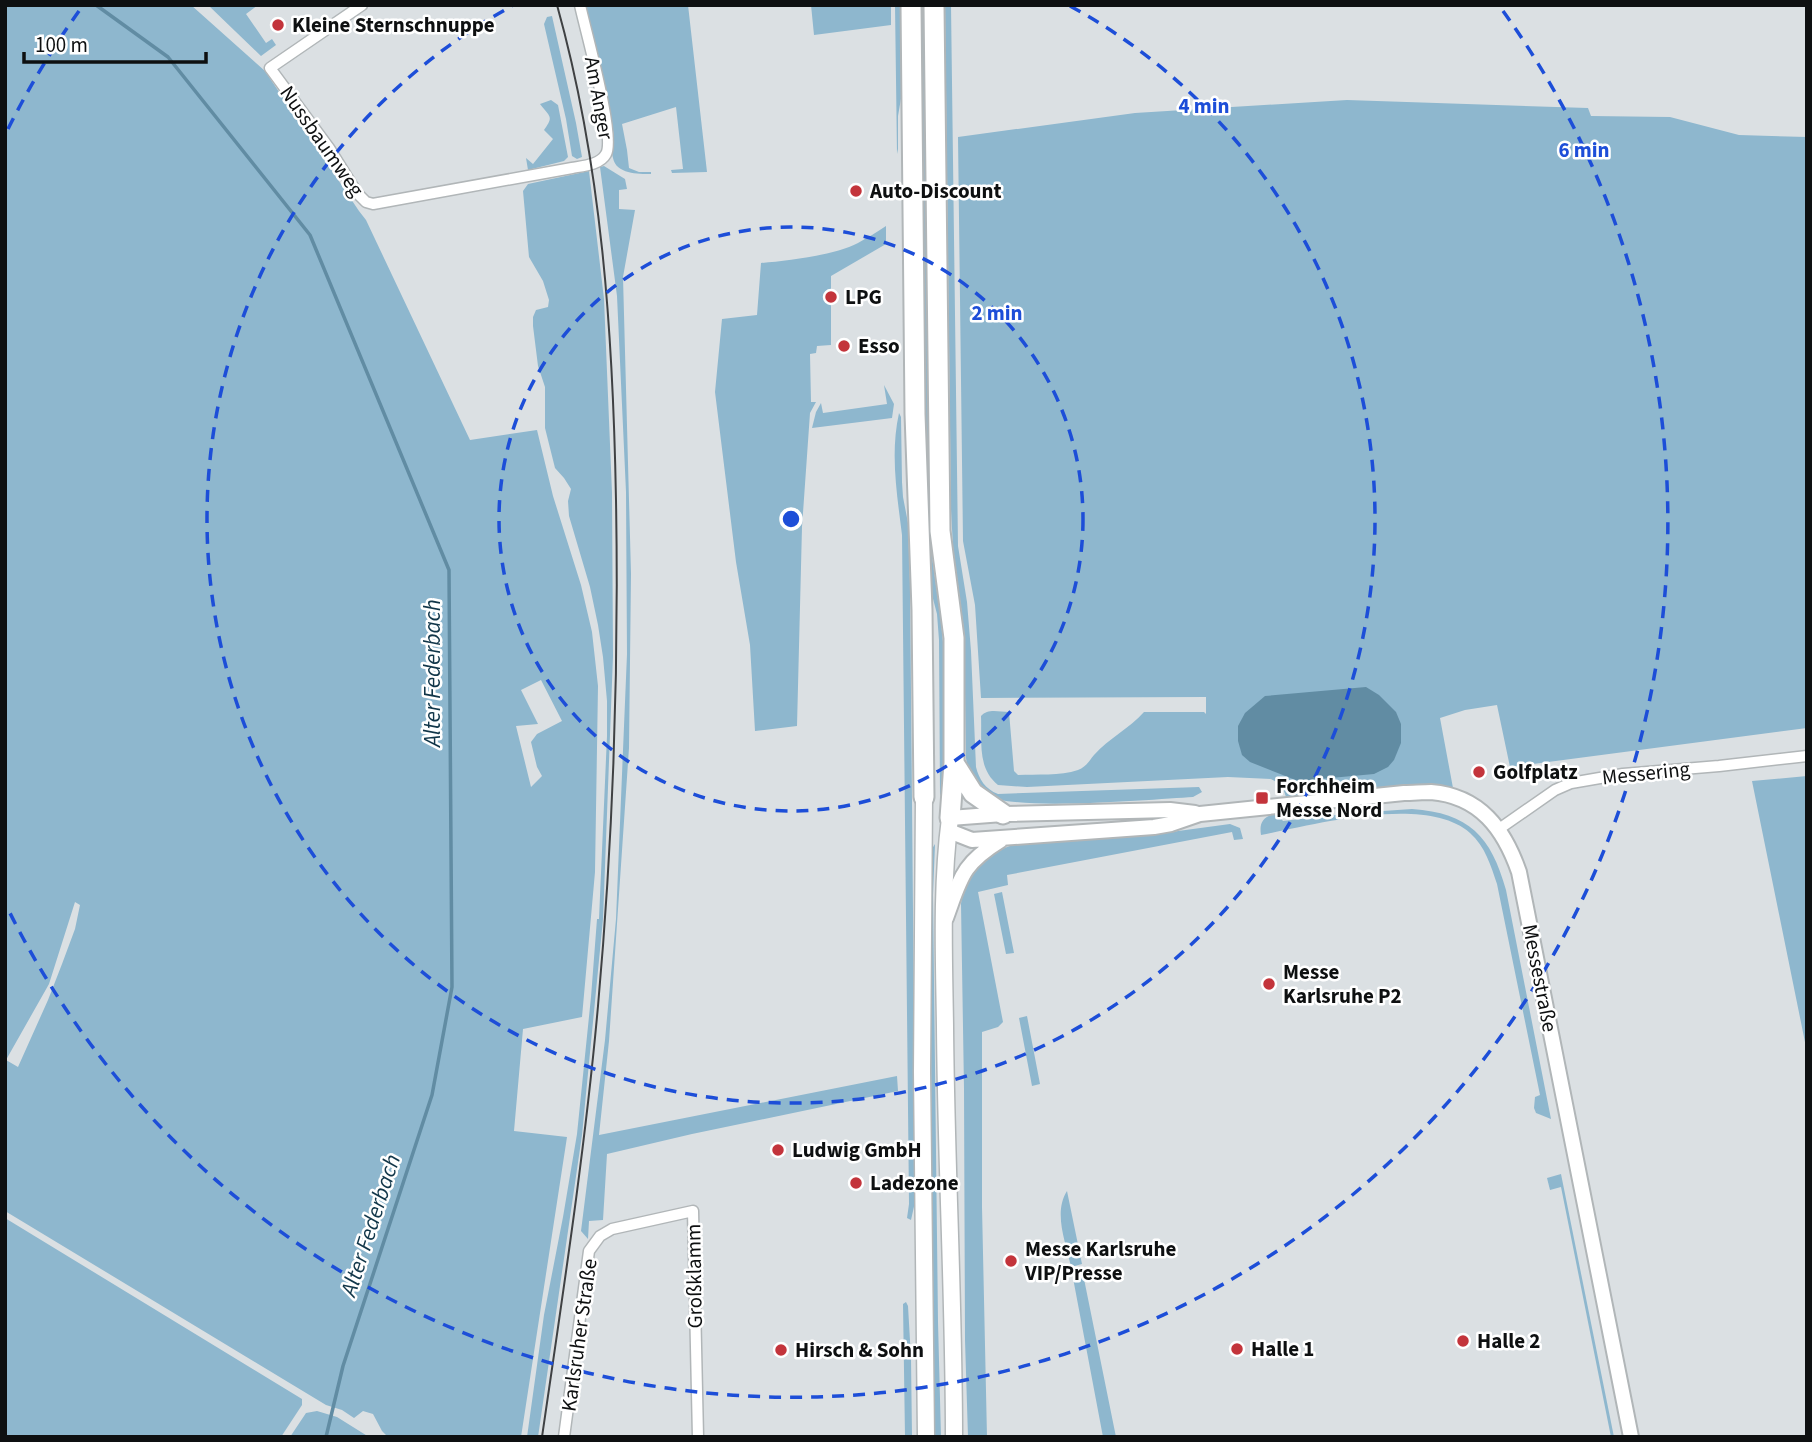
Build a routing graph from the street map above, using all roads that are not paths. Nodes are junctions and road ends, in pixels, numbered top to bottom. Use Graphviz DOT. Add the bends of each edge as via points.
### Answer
graph roads {
  1 [pos="362,5"];
  2 [pos="580,5"];
  3 [pos="911,5"];
  4 [pos="934,5"];
  5 [pos="572,168"];
  6 [pos="1807,756"];
  7 [pos="954,763"];
  8 [pos="924,797"];
  9 [pos="1003,814"];
  10 [pos="1200,814"];
  11 [pos="946,824"];
  12 [pos="1499,829"];
  13 [pos="1003,838"];
  14 [pos="923,852"];
  15 [pos="944,926"];
  16 [pos="600,1236"];
  17 [pos="564,1437"];
  18 [pos="698,1437"];
  19 [pos="926,1437"];
  20 [pos="954,1437"];
  21 [pos="1631,1437"];
  1 -- 5 [label="street, Nussbaumweg" via="270,68 362,199 383,203"];
  2 -- 5 [label="street, Am Anger" via="608,149 600,161"];
  3 -- 8 [label="highway"];
  4 -- 7 [label="highway" via="940,531 954,638"];
  6 -- 12 [label="street, Messering" via="1571,783"];
  7 -- 9 [label="highway" via="973,793"];
  7 -- 11 [label="highway"];
  8 -- 11 [label="main road"];
  8 -- 14 [label="main road"];
  9 -- 10 [label="street, Messestraße" via="1170,810"];
  9 -- 11 [label="street, Messestraße"];
  10 -- 12 [label="street, Messestraße" via="1431,792 1464,801 1486,814"];
  10 -- 13 [label="street, Messestraße" via="1154,827"];
  11 -- 13 [label="street, Messestraße" via="972,840"];
  11 -- 14 [label="main road" via="931,831"];
  11 -- 15 [label="main road"];
  12 -- 21 [label="street, Messestraße" via="1519,872"];
  13 -- 15 [label="street" via="965,870"];
  14 -- 19 [label="main road"];
  15 -- 20 [label="main road"];
  16 -- 17 [label="street, Karlsruher Straße" via="586,1263"];
  16 -- 18 [label="street, Großklamm" via="624,1225 693,1211"];
}
